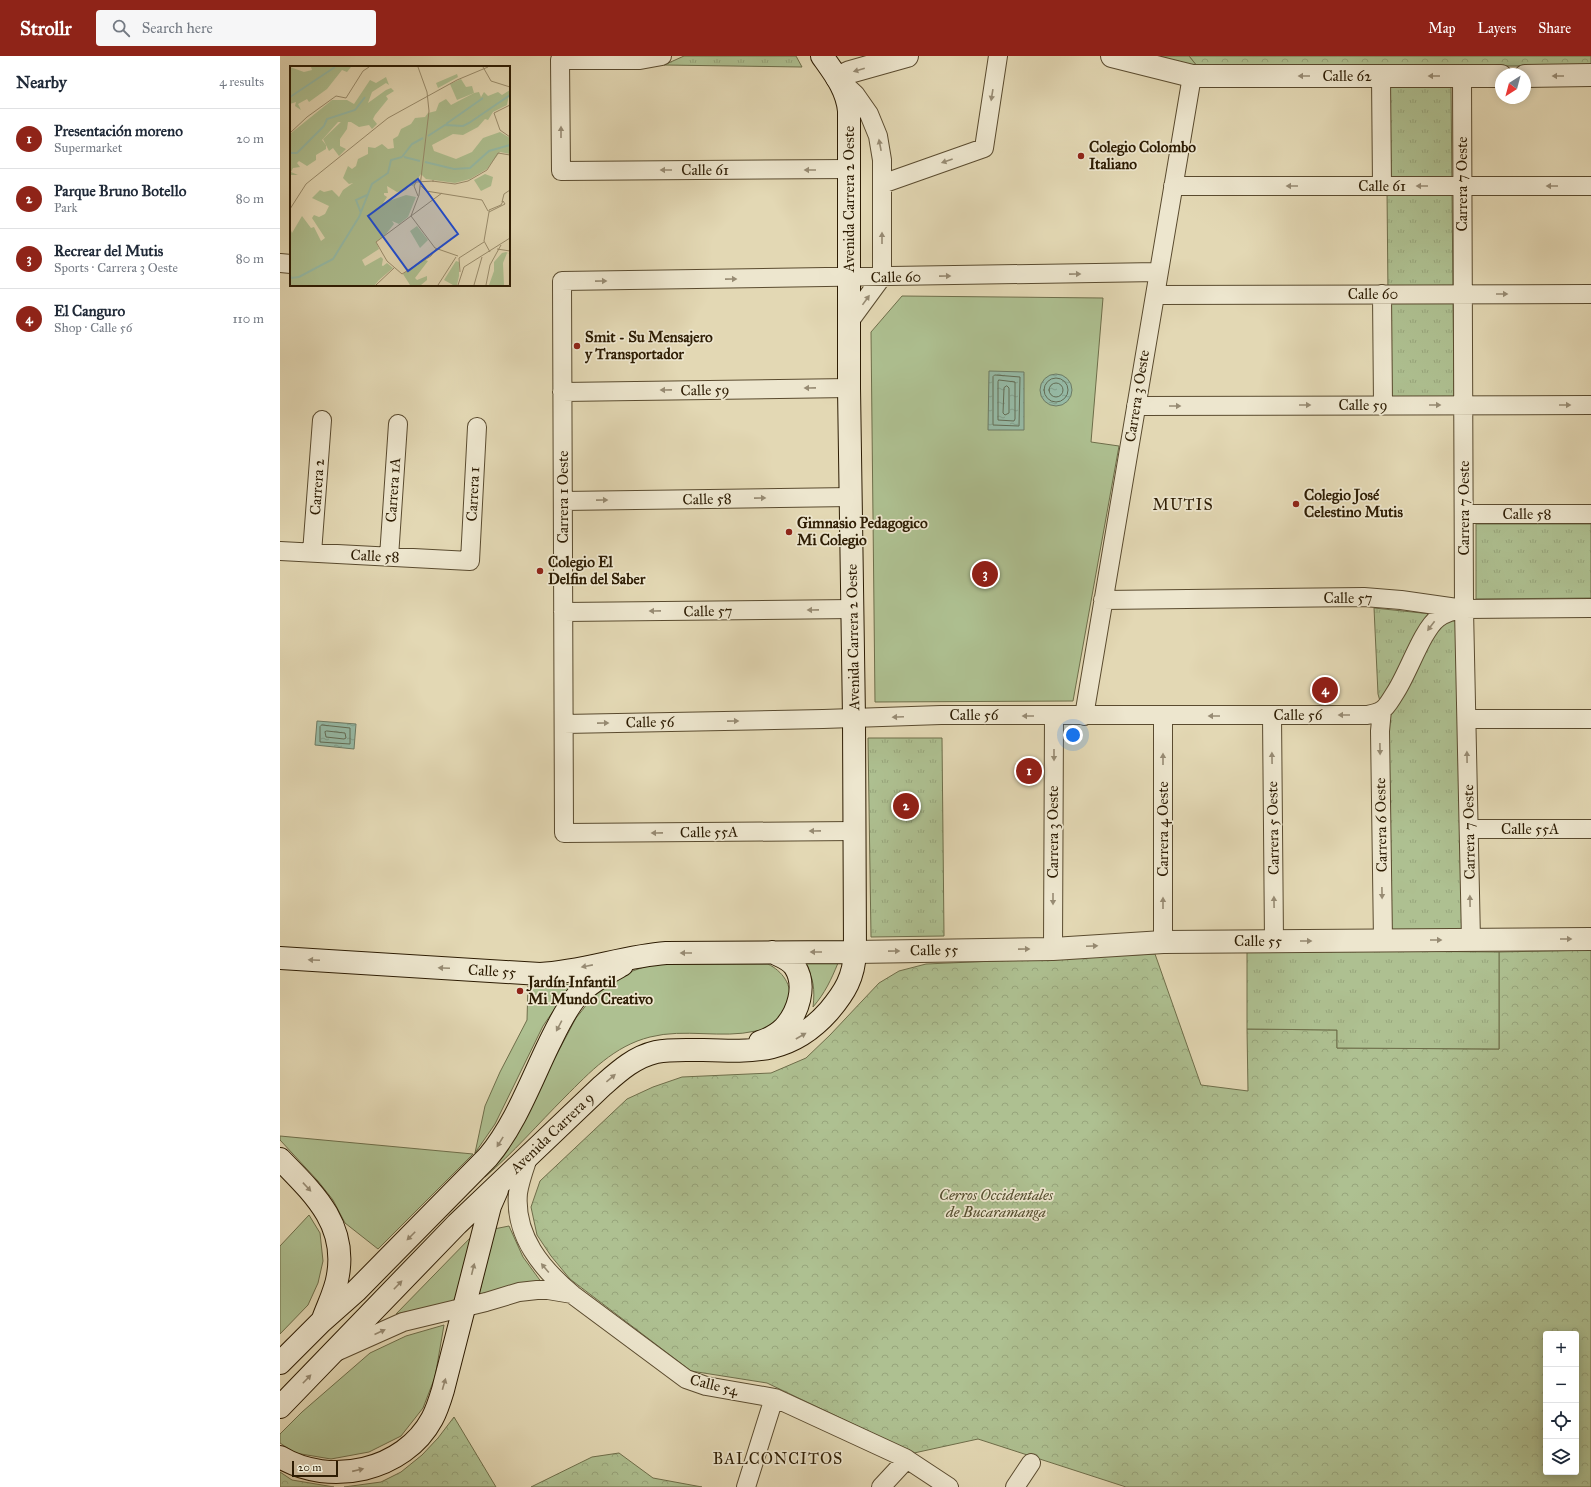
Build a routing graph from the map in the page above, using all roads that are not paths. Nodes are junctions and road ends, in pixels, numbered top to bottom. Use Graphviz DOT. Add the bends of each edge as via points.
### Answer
graph roads {
  1 [pos="662,56"];
  2 [pos="822,56"];
  3 [pos="907,56"];
  4 [pos="998,56"];
  5 [pos="1112,56"];
  6 [pos="1192,76"];
  7 [pos="1381,76"];
  8 [pos="1462,76"];
  9 [pos="1495,76"];
  10 [pos="1531,76"];
  11 [pos="1591,76"];
  12 [pos="837,78"];
  13 [pos="849,169"];
  14 [pos="882,184"];
  15 [pos="1173,186"];
  16 [pos="1382,186"];
  17 [pos="1462,186"];
  18 [pos="1591,186"];
  19 [pos="280,263"];
  20 [pos="290,264"];
  21 [pos="1158,272"];
  22 [pos="882,277"];
  23 [pos="849,278"];
  24 [pos="562,281"];
  25 [pos="1382,294"];
  26 [pos="1463,294"];
  27 [pos="1591,294"];
  28 [pos="1155,295"];
  29 [pos="849,322"];
  30 [pos="849,388"];
  31 [pos="562,392"];
  32 [pos="1382,405"];
  33 [pos="1463,405"];
  34 [pos="1591,405"];
  35 [pos="1136,406"];
  36 [pos="322,420"];
  37 [pos="398,424"];
  38 [pos="477,427"];
  39 [pos="851,497"];
  40 [pos="563,501"];
  41 [pos="1464,514"];
  42 [pos="1591,514"];
  43 [pos="280,551"];
  44 [pos="312,553"];
  45 [pos="389,557"];
  46 [pos="470,561"];
  47 [pos="1103,600"];
  48 [pos="1464,608"];
  49 [pos="1591,608"];
  50 [pos="852,609"];
  51 [pos="563,612"];
  52 [pos="1382,710"];
  53 [pos="1054,716"];
  54 [pos="1084,716"];
  55 [pos="1163,716"];
  56 [pos="1272,716"];
  57 [pos="854,718"];
  58 [pos="1467,719"];
  59 [pos="1591,719"];
  60 [pos="564,724"];
  61 [pos="1469,829"];
  62 [pos="1591,829"];
  63 [pos="854,831"];
  64 [pos="564,833"];
  65 [pos="1591,939"];
  66 [pos="1383,940"];
  67 [pos="1471,940"];
  68 [pos="1274,941"];
  69 [pos="1163,942"];
  70 [pos="1053,949"];
  71 [pos="772,952"];
  72 [pos="855,952"];
  73 [pos="639,956"];
  74 [pos="280,958"];
  75 [pos="737,1051"];
  76 [pos="529,1155"];
  77 [pos="280,1159"];
  78 [pos="501,1182"];
  79 [pos="573,1295"];
  80 [pos="464,1307"];
  81 [pos="321,1322"];
  82 [pos="332,1354"];
  83 [pos="280,1363"];
  84 [pos="774,1398"];
  85 [pos="280,1407"];
  86 [pos="280,1457"];
  87 [pos="907,1459"];
  88 [pos="1030,1463"];
  89 [pos="746,1487"];
  90 [pos="881,1487"];
  91 [pos="949,1487"];
  92 [pos="1015,1487"];
  13 -- 1 [label="street, Calle 61, one-way" via="561,171 560,60 640,60"];
  2 -- 12 [label="main road, Avenida Carrera 2 Oeste"];
  3 -- 12 [label="main road, one-way"];
  4 -- 14 [label="street, one-way" via="984,148"];
  5 -- 6 [label="main road"];
  7 -- 6 [label="main road, Calle 62, one-way"];
  6 -- 15 [label="street, Carrera 3 Oeste"];
  8 -- 7 [label="main road, Calle 62, one-way"];
  7 -- 16 [label="street"];
  8 -- 9 [label="main road, Calle 62"];
  8 -- 17 [label="street, Carrera 7 Oeste"];
  11 -- 10 [label="main road, one-way"];
  12 -- 13 [label="main road, Avenida Carrera 2 Oeste" via="848,103"];
  14 -- 12 [label="street, Avenida Carrera 2 Oeste, one-way" via="878,136 869,114 855,94"];
  13 -- 23 [label="main road, Avenida Carrera 2 Oeste"];
  22 -- 14 [label="street, Avenida Carrera 2 Oeste, one-way"];
  16 -- 15 [label="street, Calle 61, one-way"];
  15 -- 21 [label="street, Carrera 3 Oeste"];
  17 -- 16 [label="street, Calle 61, one-way"];
  18 -- 17 [label="street, Calle 61, one-way"];
  17 -- 26 [label="street, Carrera 7 Oeste"];
  19 -- 20 [label="street"];
  22 -- 21 [label="street, Calle 60, one-way"];
  21 -- 28 [label="street, Carrera 3 Oeste"];
  22 -- 23 [label="street, Calle 60"];
  29 -- 22 [label="street, Avenida Carrera 2 Oeste, one-way"];
  24 -- 23 [label="street, Calle 60, one-way"];
  23 -- 29 [label="main road, Avenida Carrera 2 Oeste"];
  24 -- 31 [label="street, Carrera 1 Oeste"];
  25 -- 26 [label="street, Calle 60"];
  25 -- 28 [label="street, Calle 60"];
  25 -- 32 [label="street"];
  26 -- 27 [label="street, Calle 60, one-way"];
  26 -- 33 [label="street, Carrera 7 Oeste"];
  28 -- 35 [label="street, Carrera 3 Oeste"];
  29 -- 30 [label="main road, Avenida Carrera 2 Oeste"];
  30 -- 31 [label="street, Calle 59, one-way"];
  30 -- 39 [label="main road, Avenida Carrera 2 Oeste"];
  31 -- 40 [label="street, Carrera 1 Oeste"];
  32 -- 33 [label="street, Calle 59, one-way"];
  35 -- 32 [label="street, Calle 59, one-way"];
  33 -- 34 [label="street, Calle 59, one-way"];
  33 -- 41 [label="street, Carrera 7 Oeste"];
  35 -- 47 [label="street, Carrera 3 Oeste"];
  36 -- 44 [label="street, Carrera 2"];
  37 -- 45 [label="street, Carrera 1A"];
  38 -- 46 [label="street, Carrera 1"];
  40 -- 39 [label="street, Calle 58, one-way"];
  39 -- 50 [label="main road, Avenida Carrera 2 Oeste"];
  40 -- 51 [label="street, Carrera 1 Oeste"];
  41 -- 42 [label="street, Calle 58"];
  41 -- 48 [label="street, Carrera 7 Oeste"];
  43 -- 44 [label="street, Calle 58"];
  44 -- 45 [label="street, Calle 58"];
  45 -- 46 [label="street, Calle 58"];
  47 -- 48 [label="street, Calle 57" via="1364,597"];
  47 -- 54 [label="street, Carrera 3 Oeste"];
  48 -- 49 [label="street, Calle 57"];
  48 -- 52 [label="street, one-way" via="1454,610 1432,623 1397,691"];
  48 -- 58 [label="street, Carrera 7 Oeste"];
  50 -- 51 [label="street, Calle 57, one-way"];
  50 -- 57 [label="main road, Avenida Carrera 2 Oeste"];
  51 -- 60 [label="street, Carrera 1 Oeste"];
  52 -- 56 [label="street, Calle 56, one-way" via="1367,715"];
  52 -- 66 [label="street, Carrera 6 Oeste, one-way" via="1380,731"];
  53 -- 54 [label="street, Calle 56"];
  53 -- 57 [label="street, Calle 56, one-way" via="941,715"];
  53 -- 70 [label="street, Carrera 3 Oeste, one-way"];
  54 -- 55 [label="street, Calle 56"];
  56 -- 55 [label="street, Calle 56, one-way"];
  69 -- 55 [label="street, Carrera 4 Oeste, one-way"];
  68 -- 56 [label="street, Carrera 5 Oeste, one-way"];
  60 -- 57 [label="street, Calle 56, one-way"];
  57 -- 63 [label="main road, Avenida Carrera 2 Oeste"];
  58 -- 59 [label="street"];
  61 -- 58 [label="street, Carrera 7 Oeste, one-way"];
  60 -- 64 [label="street, Carrera 1 Oeste"];
  61 -- 62 [label="street, Calle 55A"];
  67 -- 61 [label="street, Carrera 7 Oeste, one-way"];
  63 -- 64 [label="street, Calle 55A, one-way"];
  63 -- 72 [label="main road, Avenida Carrera 2 Oeste"];
  67 -- 65 [label="main road, Calle 55, one-way"];
  66 -- 67 [label="main road, Calle 55, one-way"];
  68 -- 66 [label="main road, Calle 55, one-way"];
  68 -- 69 [label="main road, Calle 55"];
  70 -- 69 [label="main road, Calle 55, one-way"];
  72 -- 70 [label="main road, Calle 55, one-way"];
  72 -- 71 [label="main road, Calle 55, one-way"];
  71 -- 73 [label="main road, Calle 55, one-way" via="666,953"];
  71 -- 75 [label="main road" via="787,959 795,968 800,981 799,1003 784,1028 770,1038"];
  75 -- 72 [label="main road, Avenida Carrera 9, one-way" via="760,1050 781,1045 807,1033 843,993 853,971"];
  73 -- 74 [label="main road, Calle 55, one-way" via="540,974"];
  73 -- 81 [label="main road, Avenida Carrera 9, one-way" via="597,980 577,996 559,1024 497,1146 466,1181 356,1291"];
  76 -- 75 [label="main road, Avenida Carrera 9, one-way" via="602,1086 627,1065 642,1057 672,1050"];
  76 -- 78 [label="main road, Avenida Carrera 9"];
  79 -- 76 [label="street, one-way" via="558,1283 535,1256 521,1226 518,1192"];
  77 -- 81 [label="main road, one-way" via="321,1203 337,1239 340,1258 338,1275"];
  80 -- 78 [label="main road, one-way" via="490,1206"];
  82 -- 78 [label="main road, Avenida Carrera 9, one-way" via="452,1229"];
  79 -- 80 [label="street, Calle 54" via="548,1290 529,1290"];
  79 -- 84 [label="street, Calle 54" via="686,1379 706,1386"];
  82 -- 80 [label="street, Calle 54, one-way" via="403,1322"];
  86 -- 80 [label="main road, one-way" via="304,1468 338,1473 355,1471 391,1459 417,1440 438,1406"];
  81 -- 83 [label="main road, Avenida Carrera 9"];
  85 -- 82 [label="main road, Avenida Carrera 9, one-way"];
  84 -- 87 [label="street, Calle 54"];
  84 -- 89 [label="street"];
  87 -- 90 [label="street"];
  87 -- 91 [label="street, Calle 54"];
  88 -- 92 [label="street"];
}
